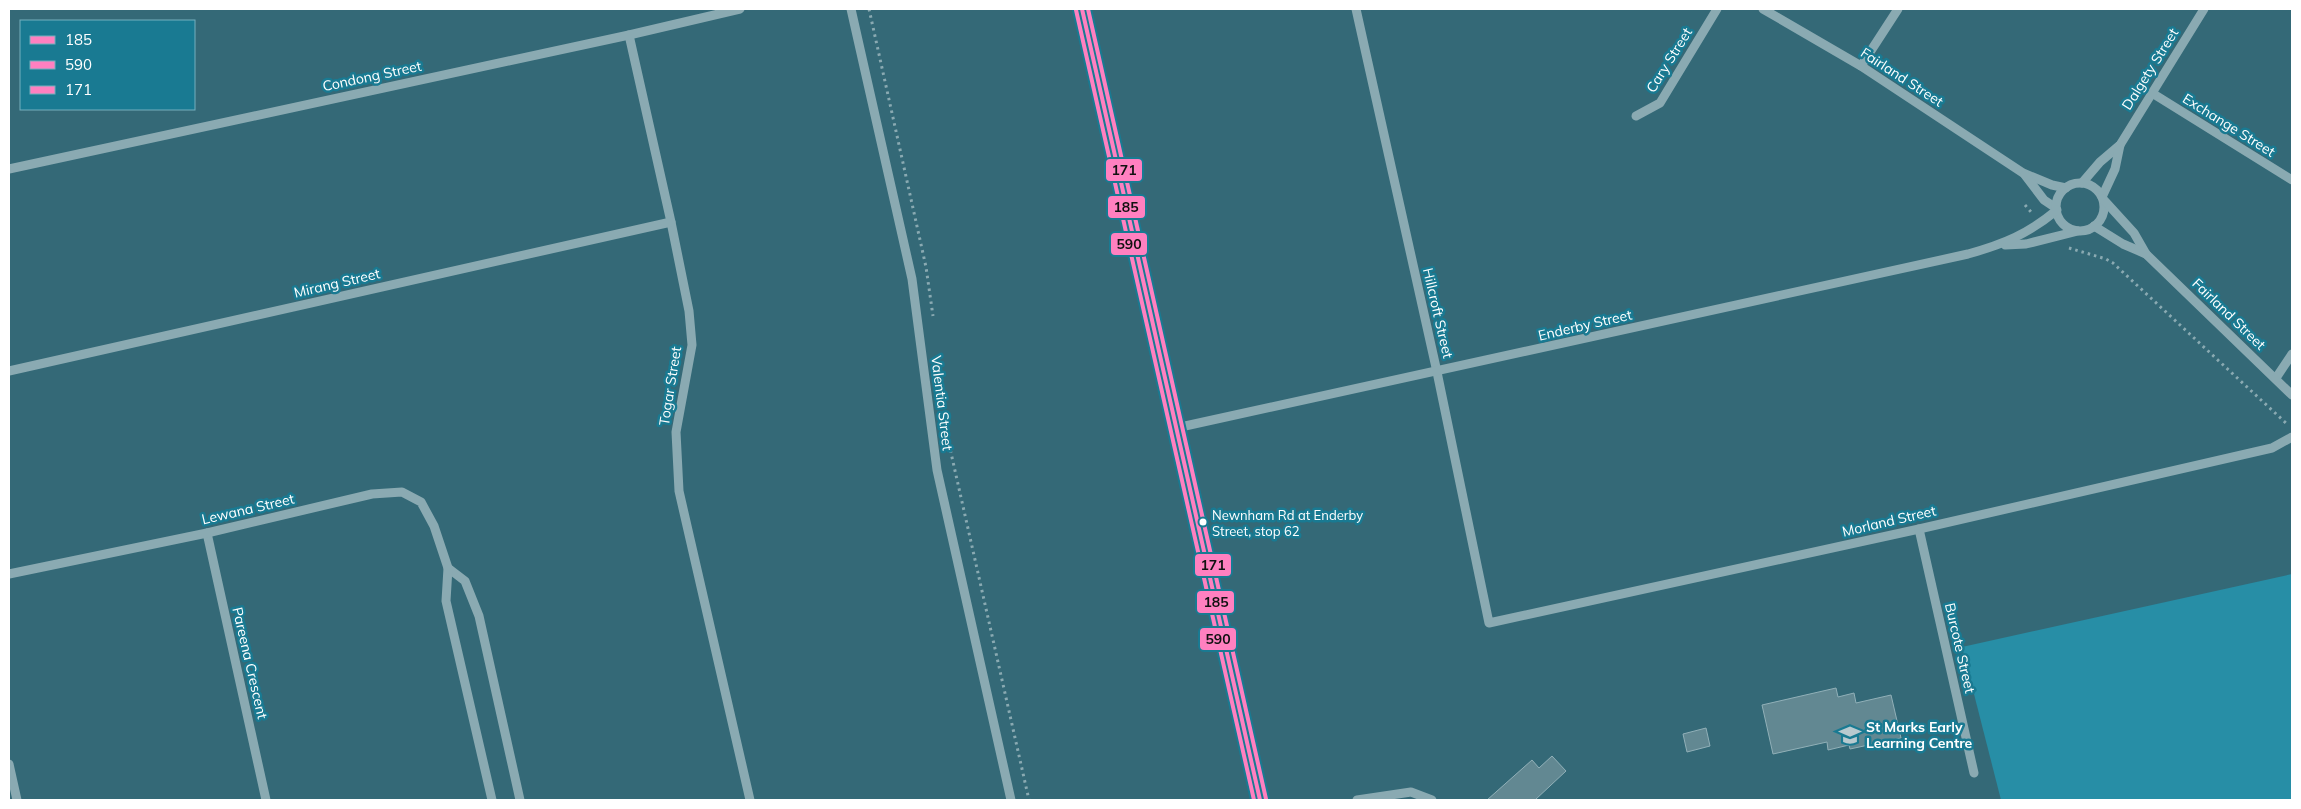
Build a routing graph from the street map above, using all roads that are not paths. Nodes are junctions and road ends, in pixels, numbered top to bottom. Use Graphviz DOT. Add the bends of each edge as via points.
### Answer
graph roads {
  1 [pos="740,9"];
  2 [pos="851,9"];
  3 [pos="1082,9"];
  4 [pos="1356,9"];
  5 [pos="1717,9"];
  6 [pos="1764,9"];
  7 [pos="1898,9"];
  8 [pos="2204,9"];
  9 [pos="629,35"];
  10 [pos="1861,66"];
  11 [pos="2152,93"];
  12 [pos="1636,116"];
  13 [pos="2120,145"];
  14 [pos="9,169"];
  15 [pos="2023,173"];
  16 [pos="2292,180"];
  17 [pos="2082,184"];
  18 [pos="2066,188"];
  19 [pos="2102,198"];
  20 [pos="2056,209"];
  21 [pos="671,222"];
  22 [pos="2094,226"];
  23 [pos="2078,231"];
  24 [pos="2000,246"];
  25 [pos="2146,254"];
  26 [pos="2292,354"];
  27 [pos="9,371"];
  28 [pos="1437,372"];
  29 [pos="2276,378"];
  30 [pos="2292,395"];
  31 [pos="1176,428"];
  32 [pos="2292,436"];
  33 [pos="1919,529"];
  34 [pos="206,533"];
  35 [pos="448,568"];
  36 [pos="9,574"];
  37 [pos="1490,623"];
  38 [pos="9,764"];
  39 [pos="1974,772"];
  40 [pos="17,800"];
  41 [pos="266,800"];
  42 [pos="492,800"];
  43 [pos="520,800"];
  44 [pos="750,800"];
  45 [pos="1011,800"];
  46 [pos="1260,800"];
  47 [pos="1357,800"];
  48 [pos="1432,800"];
  1 -- 9 [label="street, Condong Street"];
  2 -- 45 [label="street, Valentia Street" via="912,279 937,470"];
  3 -- 31 [label="main road"];
  4 -- 28 [label="street, Hillcroft Street"];
  5 -- 12 [label="street, Cary Street" via="1660,102"];
  6 -- 10 [label="street, Fairland Street"];
  7 -- 10 [label="street"];
  8 -- 11 [label="street, Dalgety Street"];
  9 -- 14 [label="street, Condong Street"];
  9 -- 21 [label="street, Togar Street"];
  10 -- 15 [label="street, Fairland Street"];
  11 -- 13 [label="street, Dalgety Street"];
  11 -- 16 [label="street, Exchange Street"];
  13 -- 17 [label="street, Dalgety Street"];
  13 -- 19 [label="street, Dalgety Street" via="2115,169"];
  15 -- 18 [label="street, Fairland Street"];
  15 -- 20 [label="street, Fairland Street" via="2044,200"];
  17 -- 18 [label="street"];
  17 -- 19 [label="street" via="2097,190"];
  18 -- 20 [label="street"];
  19 -- 22 [label="street" via="2103,214"];
  19 -- 25 [label="street, Fairland Street" via="2134,233"];
  20 -- 23 [label="street" via="2063,224"];
  20 -- 24 [label="street, Enderby Street" via="2040,223"];
  21 -- 27 [label="street, Mirang Street"];
  21 -- 44 [label="street, Togar Street" via="689,311 692,345 676,432 679,491"];
  22 -- 23 [label="street"];
  22 -- 25 [label="street, Fairland Street"];
  23 -- 24 [label="street, Enderby Street" via="2026,244"];
  24 -- 28 [label="street, Enderby Street"];
  25 -- 29 [label="street, Fairland Street"];
  26 -- 29 [label="street"];
  28 -- 31 [label="street, Enderby Street"];
  28 -- 37 [label="street, Hillcroft Street"];
  29 -- 30 [label="street, Fairland Street"];
  31 -- 46 [label="main road"];
  32 -- 33 [label="street, Morland Street" via="2272,448"];
  33 -- 37 [label="street, Morland Street"];
  33 -- 39 [label="street, Burcote Street"];
  34 -- 35 [label="street, Lewana Street" via="372,494 402,492 421,502 434,526"];
  34 -- 36 [label="street, Lewana Street"];
  34 -- 41 [label="street, Pareena Crescent"];
  35 -- 42 [label="street, Lewana Street" via="446,601"];
  35 -- 43 [label="street" via="465,581 480,616"];
  38 -- 40 [label="street"];
  47 -- 48 [label="street" via="1399,792 1411,792"];
}
